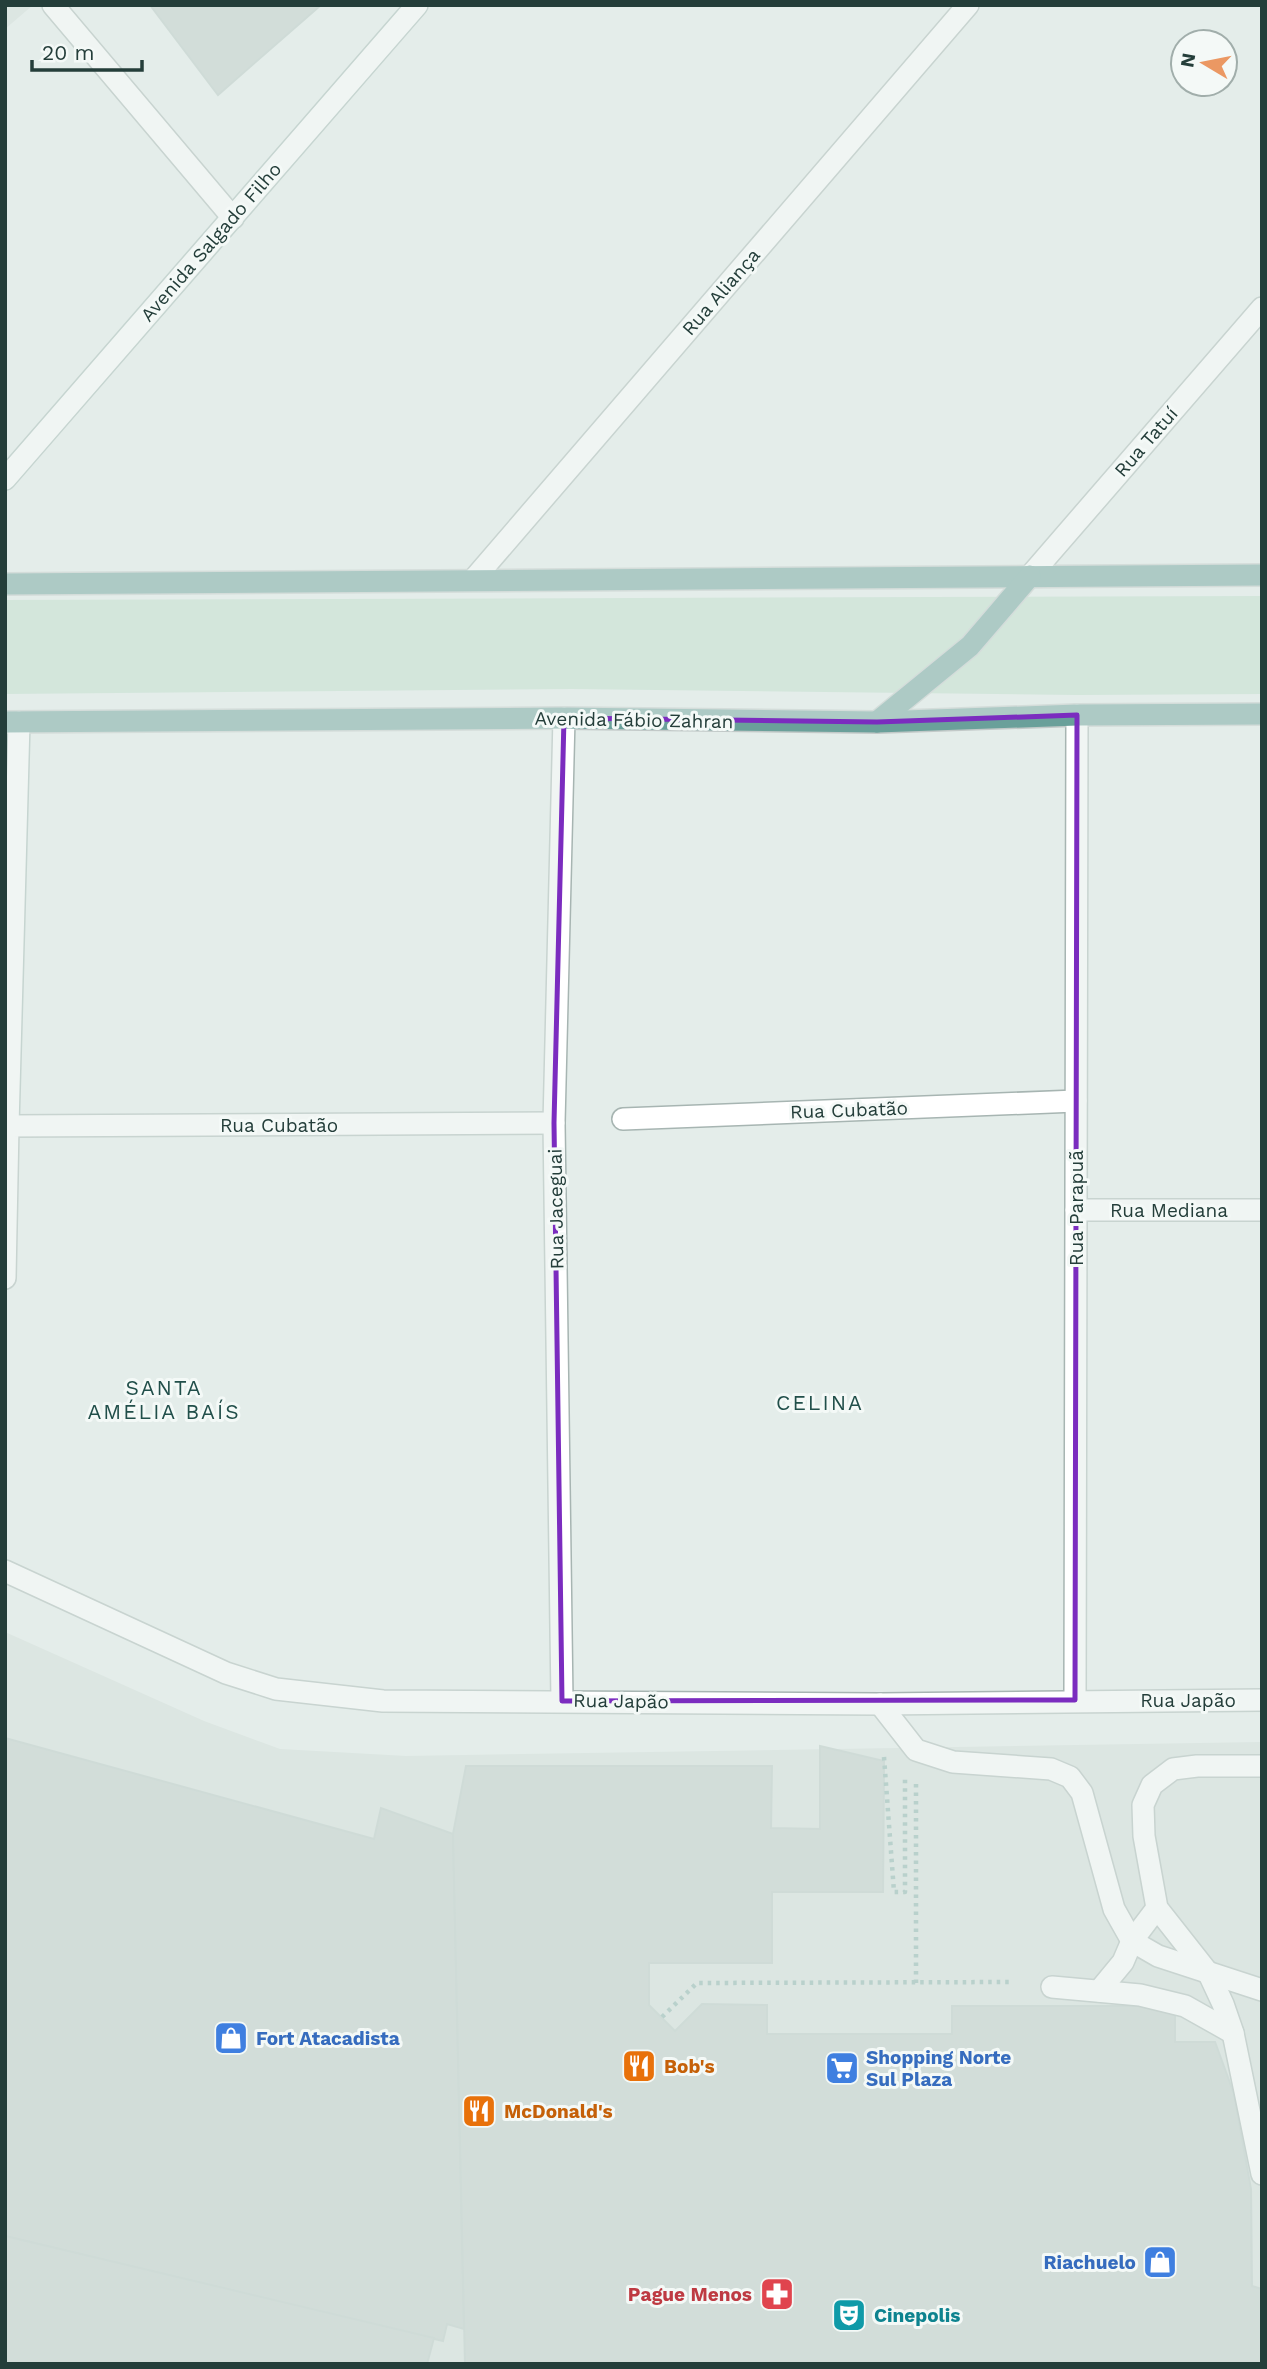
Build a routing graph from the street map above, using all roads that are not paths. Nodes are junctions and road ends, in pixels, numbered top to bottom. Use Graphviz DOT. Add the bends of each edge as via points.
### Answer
graph roads {
  1 [pos="53,5"];
  2 [pos="417,5"];
  3 [pos="968,5"];
  4 [pos="233,218"];
  5 [pos="1262,308"];
  6 [pos="5,479"];
  7 [pos="1262,575"];
  8 [pos="1030,576"];
  9 [pos="473,580"];
  10 [pos="5,584"];
  11 [pos="1262,714"];
  12 [pos="1077,715"];
  13 [pos="564,718"];
  14 [pos="12,722"];
  15 [pos="877,722"];
  16 [pos="1076,1101"];
  17 [pos="623,1119"];
  18 [pos="554,1123"];
  19 [pos="7,1128"];
  20 [pos="1076,1210"];
  21 [pos="1262,1210"];
  22 [pos="5,1278"];
  23 [pos="5,1571"];
  24 [pos="1075,1700"];
  25 [pos="1262,1700"];
  26 [pos="562,1701"];
  27 [pos="880,1704"];
  28 [pos="1262,1766"];
  29 [pos="1157,1908"];
  30 [pos="1132,1941"];
  31 [pos="1209,1974"];
  32 [pos="1052,1987"];
  33 [pos="1262,1990"];
  34 [pos="1099,1991"];
  35 [pos="1233,2033"];
  36 [pos="1262,2174"];
  1 -- 4 [label="street"];
  2 -- 4 [label="street, Avenida Salgado Filho"];
  3 -- 9 [label="street, Rua Aliança"];
  4 -- 6 [label="street, Avenida Salgado Filho"];
  5 -- 8 [label="street, Rua Tatuí"];
  7 -- 8 [label="main road"];
  8 -- 9 [label="main road"];
  8 -- 15 [label="main road" via="970,646"];
  9 -- 10 [label="main road"];
  11 -- 12 [label="main road, Avenida Fábio Zahran"];
  12 -- 15 [label="main road, Avenida Fábio Zahran"];
  12 -- 16 [label="street, Rua Parapuã"];
  13 -- 14 [label="main road, Avenida Fábio Zahran"];
  13 -- 15 [label="main road, Avenida Fábio Zahran"];
  13 -- 18 [label="street, Rua Jaceguai"];
  14 -- 19 [label="street"];
  16 -- 17 [label="street, Rua Cubatão"];
  16 -- 20 [label="street, Rua Parapuã"];
  18 -- 19 [label="street, Rua Cubatão"];
  18 -- 26 [label="street, Rua Jaceguai"];
  19 -- 22 [label="street"];
  20 -- 21 [label="street, Rua Mediana"];
  20 -- 24 [label="street, Rua Parapuã"];
  23 -- 26 [label="street, Rua Japão" via="226,1673 276,1689 383,1700"];
  24 -- 25 [label="street, Rua Japão"];
  24 -- 27 [label="street, Rua Japão"];
  26 -- 27 [label="street, Rua Japão"];
  27 -- 30 [label="street" via="916,1750 953,1762 1051,1769 1070,1777 1082,1794 1114,1909"];
  28 -- 29 [label="street" via="1173,1769 1152,1786 1143,1805 1144,1836"];
  29 -- 30 [label="street"];
  29 -- 31 [label="street"];
  30 -- 31 [label="street" via="1158,1956"];
  30 -- 34 [label="street" via="1123,1962"];
  31 -- 33 [label="street"];
  31 -- 35 [label="street"];
  32 -- 34 [label="street"];
  34 -- 35 [label="street" via="1185,2006"];
  35 -- 36 [label="street"];
}
